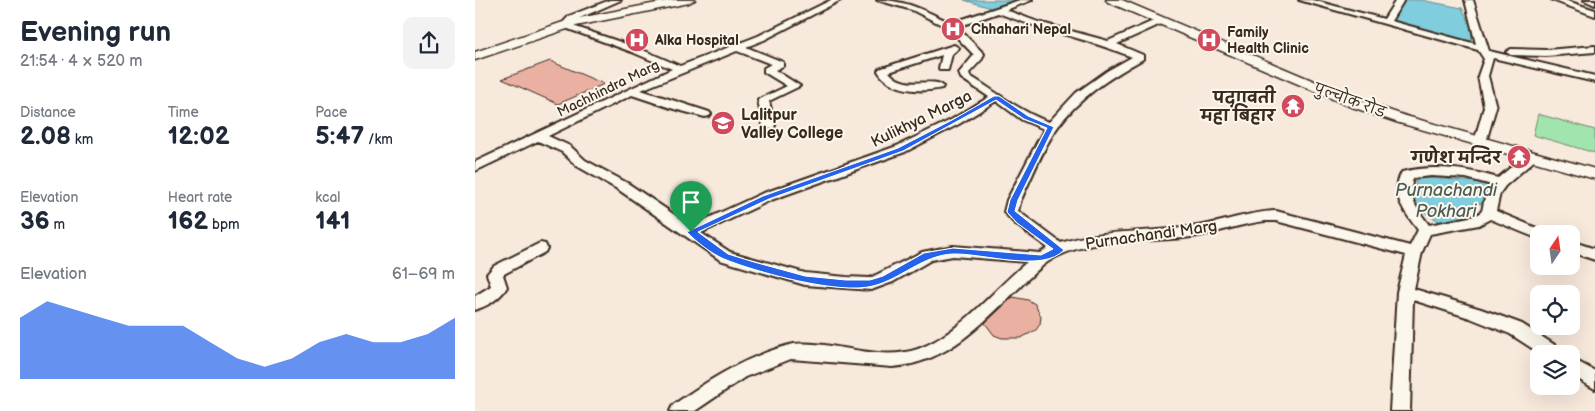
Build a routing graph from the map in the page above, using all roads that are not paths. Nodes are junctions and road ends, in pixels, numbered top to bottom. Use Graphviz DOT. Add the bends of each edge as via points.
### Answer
graph roads {
  1 [pos="617,0"];
  2 [pos="677,0"];
  3 [pos="689,0"];
  4 [pos="837,0"];
  5 [pos="881,0"];
  6 [pos="1028,0"];
  7 [pos="1115,0"];
  8 [pos="1303,0"];
  9 [pos="1400,0"];
  10 [pos="1468,0"];
  11 [pos="1556,0"];
  12 [pos="1588,0"];
  13 [pos="1595,3"];
  14 [pos="998,10"];
  15 [pos="1595,13"];
  16 [pos="1160,21"];
  17 [pos="1386,22"];
  18 [pos="565,24"];
  19 [pos="951,26"];
  20 [pos="969,43"];
  21 [pos="1109,44"];
  22 [pos="737,47"];
  23 [pos="950,49"];
  24 [pos="1595,49"];
  25 [pos="1485,51"];
  26 [pos="475,52"];
  27 [pos="475,56"];
  28 [pos="944,68"];
  29 [pos="679,69"];
  30 [pos="1595,79"];
  31 [pos="938,86"];
  32 [pos="632,91"];
  33 [pos="997,97"];
  34 [pos="705,114"];
  35 [pos="769,126"];
  36 [pos="1051,127"];
  37 [pos="540,136"];
  38 [pos="1480,142"];
  39 [pos="1532,156"];
  40 [pos="475,167"];
  41 [pos="1595,174"];
  42 [pos="1500,182"];
  43 [pos="1489,213"];
  44 [pos="1425,230"];
  45 [pos="1530,230"];
  46 [pos="691,232"];
  47 [pos="541,248"];
  48 [pos="1580,249"];
  49 [pos="1060,250"];
  50 [pos="1414,252"];
  51 [pos="1595,255"];
  52 [pos="1042,258"];
  53 [pos="1405,292"];
  54 [pos="475,304"];
  55 [pos="1540,345"];
  56 [pos="1580,371"];
  57 [pos="1595,381"];
  58 [pos="681,411"];
  59 [pos="1400,411"];
  1 -- 18 [label="street"];
  2 -- 18 [label="main road"];
  3 -- 18 [label="main road"];
  4 -- 22 [label="street, Machhindra Marg"];
  5 -- 19 [label="street" via="915,8"];
  6 -- 14 [label="street"];
  7 -- 16 [label="main road, पुल्चोक रोड"];
  8 -- 17 [label="street"];
  9 -- 17 [label="street"];
  10 -- 25 [label="street"];
  11 -- 15 [label="street"];
  12 -- 13 [label="street"];
  14 -- 19 [label="street"];
  14 -- 21 [label="street"];
  16 -- 21 [label="street"];
  16 -- 38 [label="main road, पुल्चोक रोड" via="1354,103"];
  17 -- 25 [label="street"];
  18 -- 26 [label="main road"];
  18 -- 27 [label="main road"];
  18 -- 29 [label="street"];
  19 -- 20 [label="street"];
  20 -- 23 [label="street"];
  20 -- 33 [label="street" via="979,57 964,73 966,78"];
  21 -- 36 [label="street" via="1139,57 1080,95"];
  22 -- 29 [label="street, Machhindra Marg"];
  22 -- 35 [label="street" via="779,64 768,70 795,86 763,100"];
  23 -- 28 [label="street"];
  23 -- 31 [label="street" via="883,71 888,79 900,84"];
  24 -- 25 [label="street" via="1546,53"];
  25 -- 30 [label="street"];
  25 -- 38 [label="street" via="1488,63 1483,76 1490,107"];
  29 -- 32 [label="street, Machhindra Marg"];
  32 -- 34 [label="street"];
  32 -- 37 [label="street, Machhindra Marg"];
  33 -- 36 [label="street" via="1026,118"];
  33 -- 46 [label="street, Kulikhya Marga" via="901,149 766,197"];
  36 -- 49 [label="street" via="1011,212"];
  37 -- 40 [label="street, Machhindra Marg"];
  37 -- 46 [label="street" via="566,149 581,162"];
  38 -- 39 [label="main road, पुल्चोक रोड"];
  39 -- 41 [label="main road, पुल्चोक रोड"];
  39 -- 42 [label="street"];
  42 -- 43 [label="street" via="1493,193"];
  42 -- 44 [label="street" via="1461,172 1407,175 1402,192 1409,209"];
  43 -- 44 [label="street" via="1479,220"];
  43 -- 45 [label="street"];
  44 -- 50 [label="street"];
  46 -- 52 [label="street" via="725,256 805,279 846,284 871,284 927,256 953,251"];
  47 -- 54 [label="street" via="499,270 495,274 499,287"];
  48 -- 51 [label="street"];
  49 -- 50 [label="street, Purnachandi Marg" via="1094,239 1192,232 1264,216 1286,217"];
  49 -- 52 [label="street, Purnachandi Marg"];
  50 -- 53 [label="street"];
  52 -- 58 [label="street, Purnachandi Marg" via="964,327 920,356 893,360 794,351 758,361 726,377"];
  53 -- 55 [label="street" via="1516,330"];
  53 -- 59 [label="street"];
  56 -- 57 [label="street"];
}
